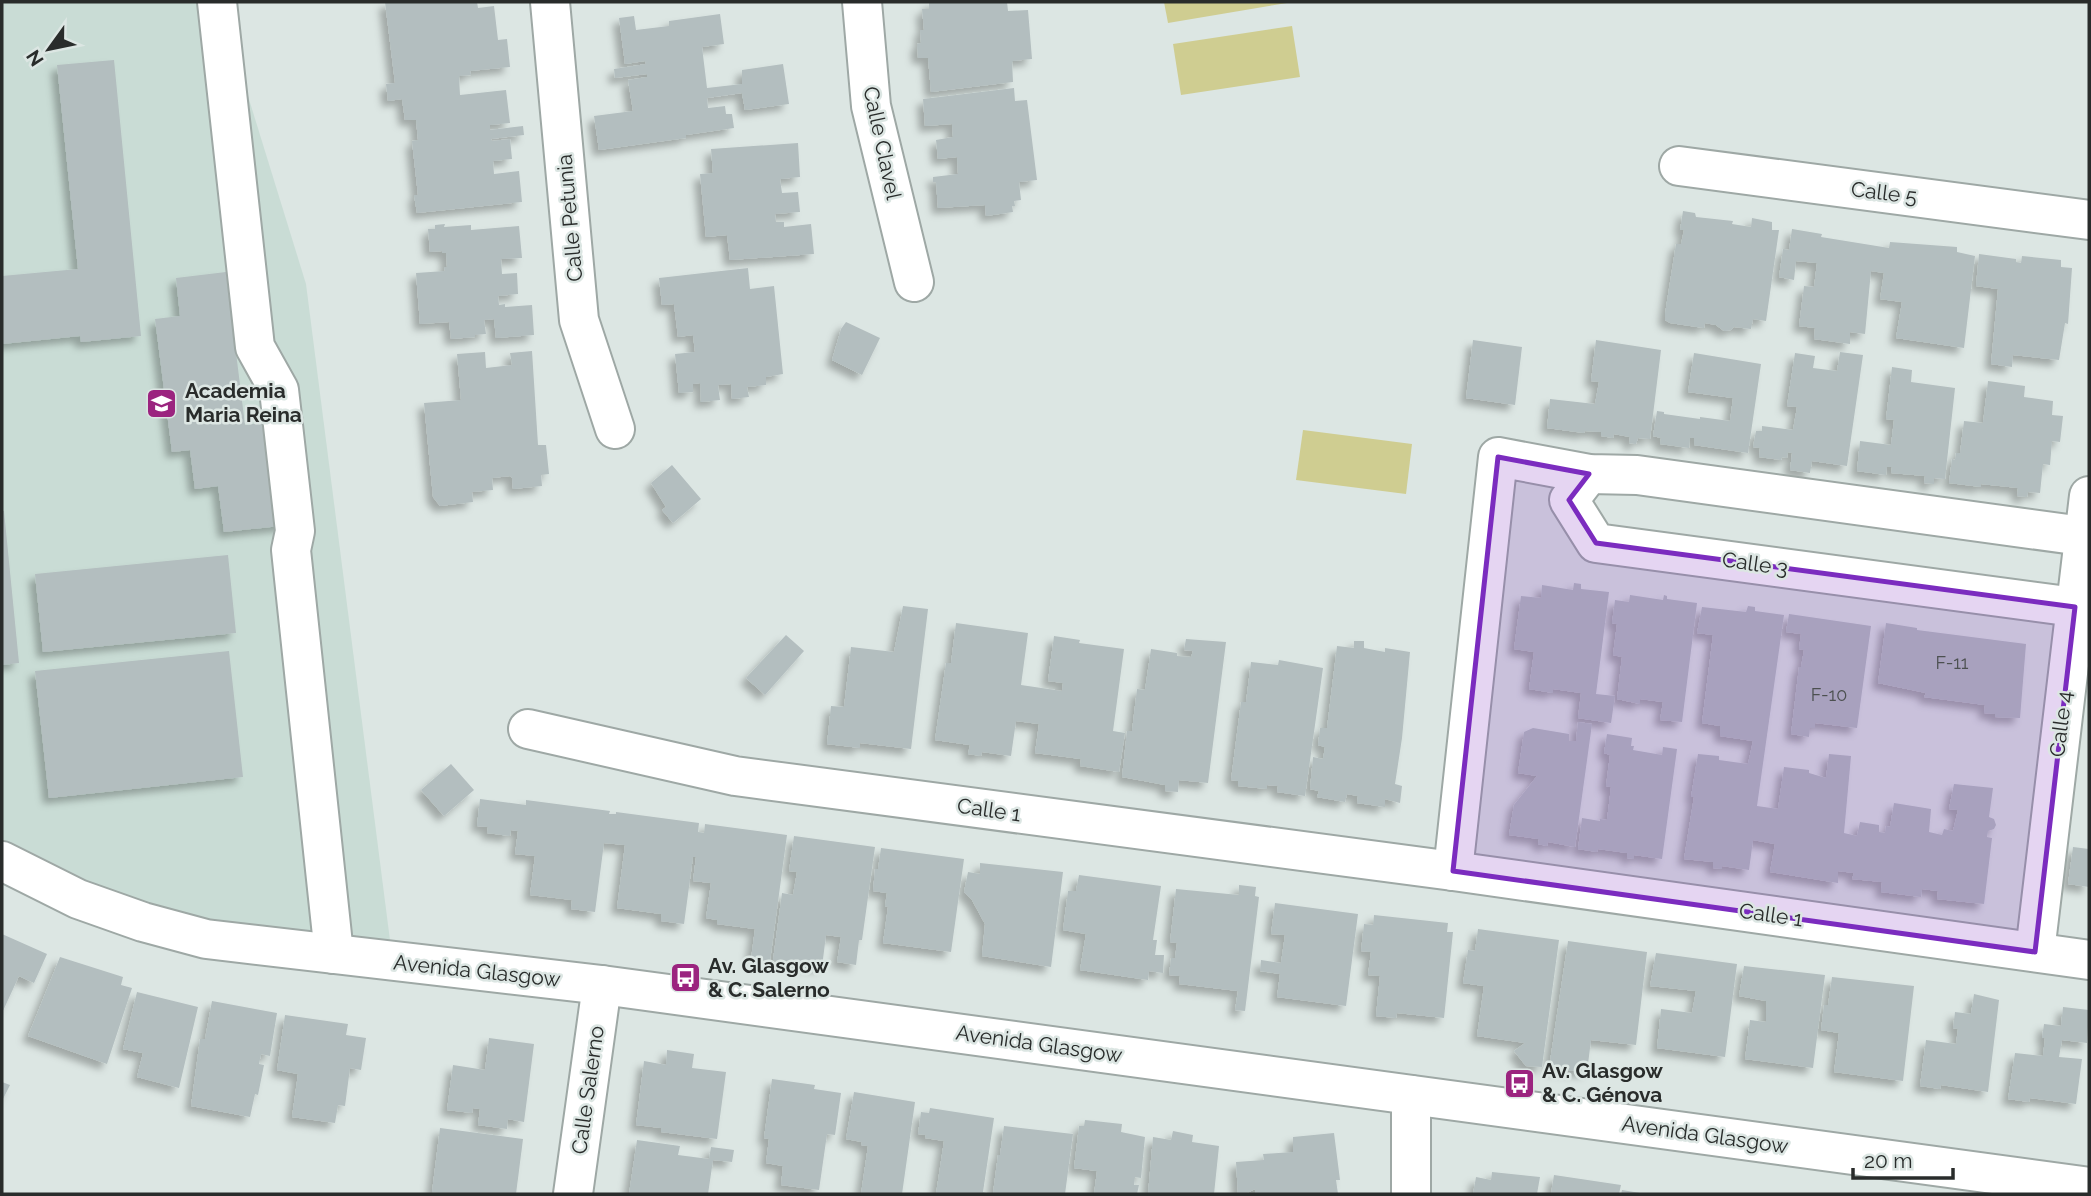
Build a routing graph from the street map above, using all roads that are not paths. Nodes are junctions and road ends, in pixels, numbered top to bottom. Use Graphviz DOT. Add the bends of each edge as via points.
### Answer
graph roads {
  1 [pos="217,2"];
  2 [pos="550,2"];
  3 [pos="862,2"];
  4 [pos="1679,166"];
  5 [pos="2089,220"];
  6 [pos="914,282"];
  7 [pos="615,429"];
  8 [pos="1589,474"];
  9 [pos="2089,496"];
  10 [pos="2087,536"];
  11 [pos="2082,608"];
  12 [pos="528,729"];
  13 [pos="2,861"];
  14 [pos="1453,871"];
  15 [pos="2035,952"];
  16 [pos="334,954"];
  17 [pos="2089,960"];
  18 [pos="602,985"];
  19 [pos="1412,1095"];
  20 [pos="2089,1187"];
  21 [pos="573,1194"];
  22 [pos="1411,1194"];
  1 -- 16 [label="street" via="255,347 281,402 295,531 291,550"];
  2 -- 7 [label="street, Calle Petunia" via="579,320"];
  3 -- 6 [label="street, Calle Clavel" via="871,106"];
  4 -- 5 [label="street, Calle 5"];
  8 -- 10 [label="street" via="1637,475"];
  8 -- 11 [label="street, Calle 3" via="1569,500 1596,543"];
  8 -- 14 [label="street" via="1498,457"];
  9 -- 10 [label="street, Calle 4"];
  10 -- 11 [label="street, Calle 4"];
  11 -- 15 [label="street, Calle 4"];
  12 -- 14 [label="street, Calle 1" via="735,776"];
  13 -- 16 [label="street, Avenida Glasgow" via="78,899 143,922 206,939"];
  14 -- 15 [label="street, Calle 1"];
  15 -- 17 [label="street, Calle 1"];
  16 -- 18 [label="street, Avenida Glasgow"];
  18 -- 19 [label="street, Avenida Glasgow"];
  18 -- 21 [label="street, Calle Salerno"];
  19 -- 20 [label="street, Avenida Glasgow"];
  19 -- 22 [label="street"];
}
